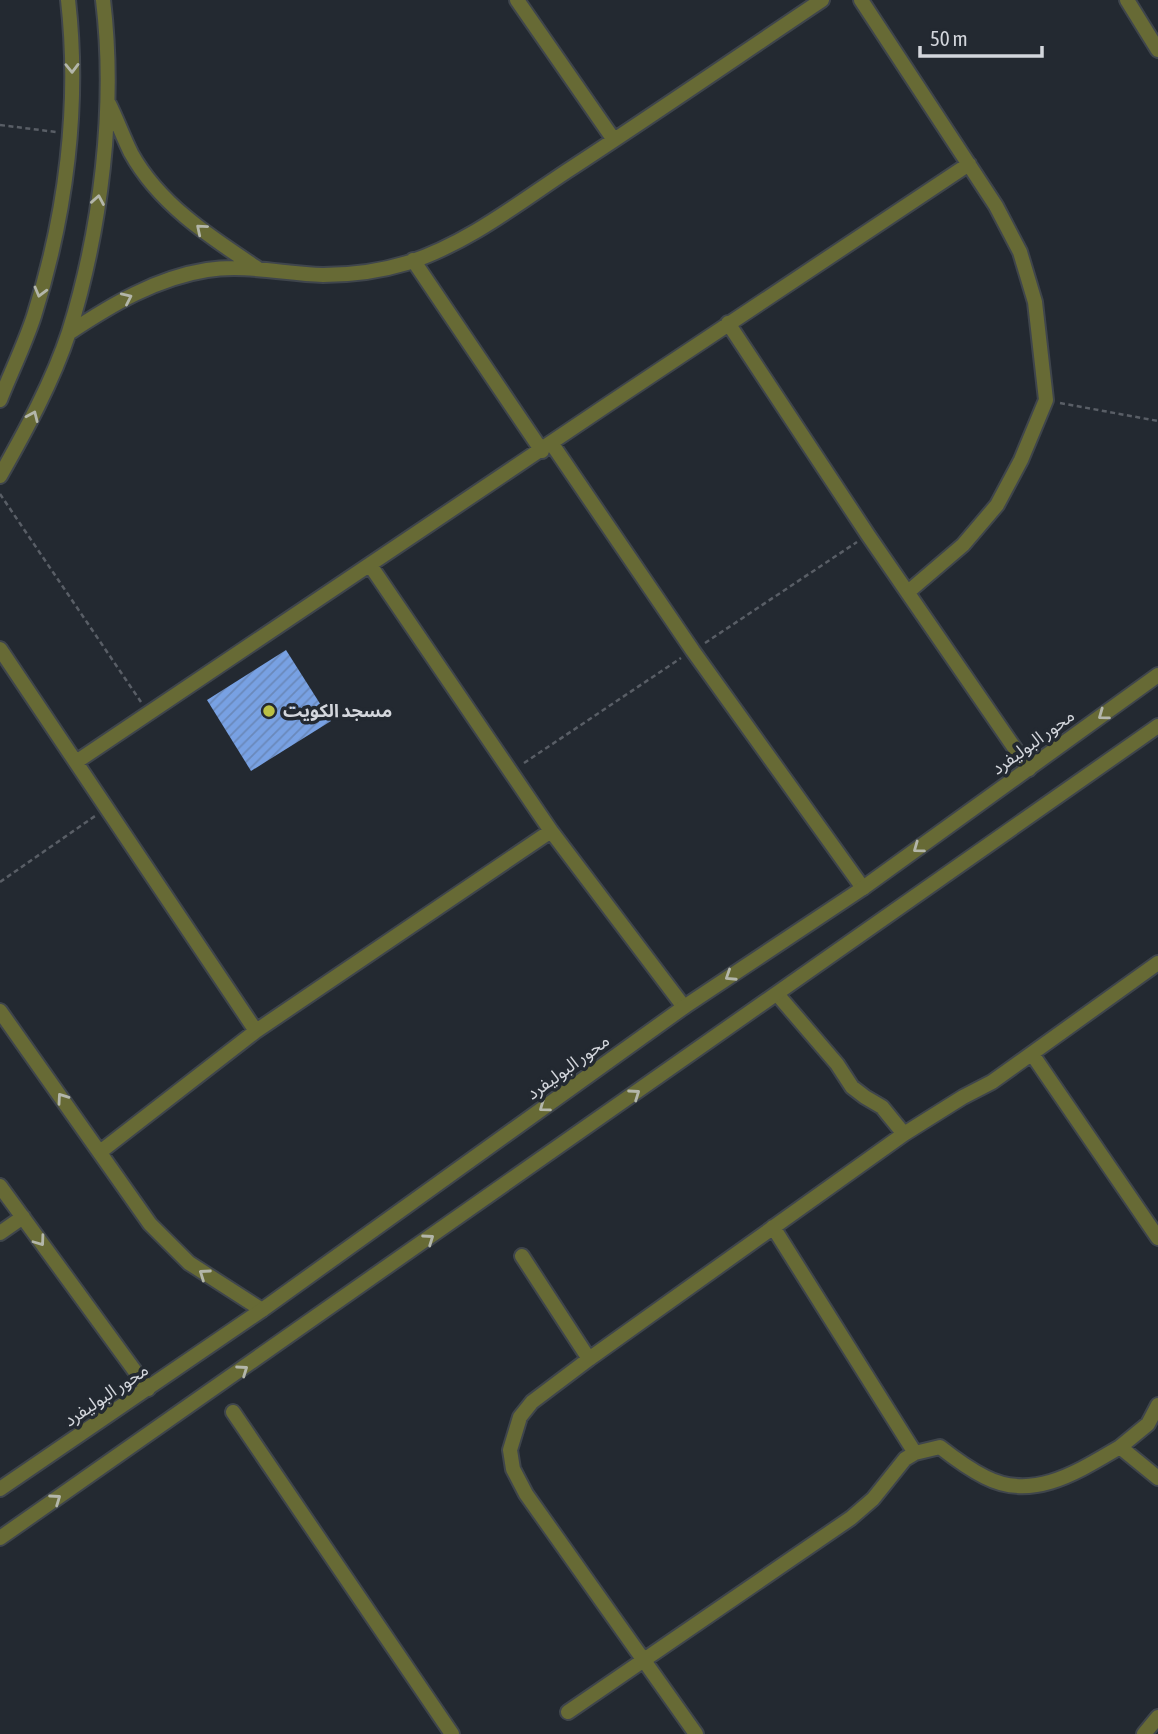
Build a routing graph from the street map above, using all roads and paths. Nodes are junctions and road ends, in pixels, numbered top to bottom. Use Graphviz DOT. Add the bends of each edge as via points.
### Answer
graph roads {
  1 [pos="68,0"];
  2 [pos="103,0"];
  3 [pos="517,0"];
  4 [pos="822,0"];
  5 [pos="861,0"];
  6 [pos="1126,0"];
  7 [pos="1158,50"];
  8 [pos="109,103"];
  9 [pos="0,125"];
  10 [pos="69,134"];
  11 [pos="614,140"];
  12 [pos="969,164"];
  13 [pos="413,260"];
  14 [pos="257,268"];
  15 [pos="728,323"];
  16 [pos="69,333"];
  17 [pos="0,400"];
  18 [pos="1046,400"];
  19 [pos="1158,421"];
  20 [pos="547,447"];
  21 [pos="0,476"];
  22 [pos="0,494"];
  23 [pos="370,565"];
  24 [pos="908,592"];
  25 [pos="0,649"];
  26 [pos="1158,675"];
  27 [pos="148,714"];
  28 [pos="1158,726"];
  29 [pos="76,762"];
  30 [pos="1029,769"];
  31 [pos="107,808"];
  32 [pos="551,831"];
  33 [pos="0,882"];
  34 [pos="863,888"];
  35 [pos="1158,963"];
  36 [pos="777,994"];
  37 [pos="684,1007"];
  38 [pos="0,1011"];
  39 [pos="256,1031"];
  40 [pos="1032,1054"];
  41 [pos="904,1134"];
  42 [pos="100,1152"];
  43 [pos="0,1186"];
  44 [pos="23,1217"];
  45 [pos="773,1227"];
  46 [pos="0,1233"];
  47 [pos="1158,1237"];
  48 [pos="522,1256"];
  49 [pos="262,1310"];
  50 [pos="589,1359"];
  51 [pos="148,1389"];
  52 [pos="1158,1405"];
  53 [pos="233,1412"];
  54 [pos="1120,1447"];
  55 [pos="915,1452"];
  56 [pos="1158,1478"];
  57 [pos="0,1489"];
  58 [pos="0,1538"];
  59 [pos="644,1660"];
  60 [pos="568,1712"];
  61 [pos="1158,1717"];
  62 [pos="452,1734"];
  63 [pos="696,1734"];
  64 [pos="1143,1734"];
  1 -- 10 [label="street, one-way" via="73,89"];
  2 -- 8 [label="street"];
  3 -- 11 [label="street"];
  4 -- 11 [label="street"];
  5 -- 12 [label="street"];
  6 -- 7 [label="street"];
  14 -- 8 [label="street, one-way" via="209,236 166,199 132,154"];
  16 -- 8 [label="street, one-way" via="88,257"];
  9 -- 10 [label="path"];
  10 -- 17 [label="street, one-way" via="58,225 34,317"];
  11 -- 13 [label="street" via="479,229"];
  12 -- 15 [label="street"];
  12 -- 18 [label="street" via="1020,252 1035,302"];
  13 -- 14 [label="street" via="365,272 324,275"];
  13 -- 20 [label="street"];
  16 -- 14 [label="street, one-way" via="111,305 158,283 208,270"];
  15 -- 20 [label="street"];
  15 -- 24 [label="street"];
  21 -- 16 [label="street, one-way" via="30,424"];
  18 -- 19 [label="path"];
  18 -- 24 [label="street" via="997,505 963,545"];
  20 -- 23 [label="street"];
  20 -- 34 [label="street"];
  22 -- 27 [label="path"];
  23 -- 27 [label="street"];
  23 -- 32 [label="street"];
  24 -- 30 [label="street"];
  25 -- 29 [label="street"];
  26 -- 30 [label="street, محور البوليفرد, one-way"];
  27 -- 29 [label="street"];
  28 -- 36 [label="street"];
  29 -- 31 [label="street"];
  30 -- 34 [label="street, محور البوليفرد, one-way"];
  31 -- 33 [label="path"];
  31 -- 39 [label="street"];
  32 -- 37 [label="street"];
  32 -- 39 [label="street"];
  34 -- 37 [label="street, محور البوليفرد, one-way"];
  35 -- 40 [label="street"];
  36 -- 41 [label="street" via="852,1087 882,1107"];
  58 -- 36 [label="street, one-way"];
  37 -- 49 [label="street, محور البوليفرد, one-way"];
  42 -- 38 [label="street, one-way"];
  39 -- 42 [label="street"];
  40 -- 41 [label="street"];
  40 -- 47 [label="street"];
  41 -- 45 [label="street"];
  49 -- 42 [label="street, one-way" via="212,1280 168,1245"];
  43 -- 44 [label="street"];
  44 -- 46 [label="street"];
  44 -- 51 [label="street, one-way"];
  45 -- 50 [label="street"];
  45 -- 55 [label="street"];
  48 -- 50 [label="street"];
  49 -- 51 [label="street, محور البوليفرد"];
  50 -- 59 [label="street" via="532,1402 520,1417 510,1450 513,1469"];
  51 -- 57 [label="street, محور البوليفرد"];
  52 -- 54 [label="street" via="1148,1424"];
  53 -- 62 [label="street"];
  54 -- 55 [label="street" via="1056,1482 1010,1486 986,1478 940,1447"];
  54 -- 56 [label="street"];
  55 -- 59 [label="street" via="851,1518"];
  59 -- 60 [label="street"];
  59 -- 63 [label="street"];
  61 -- 64 [label="street"];
}
